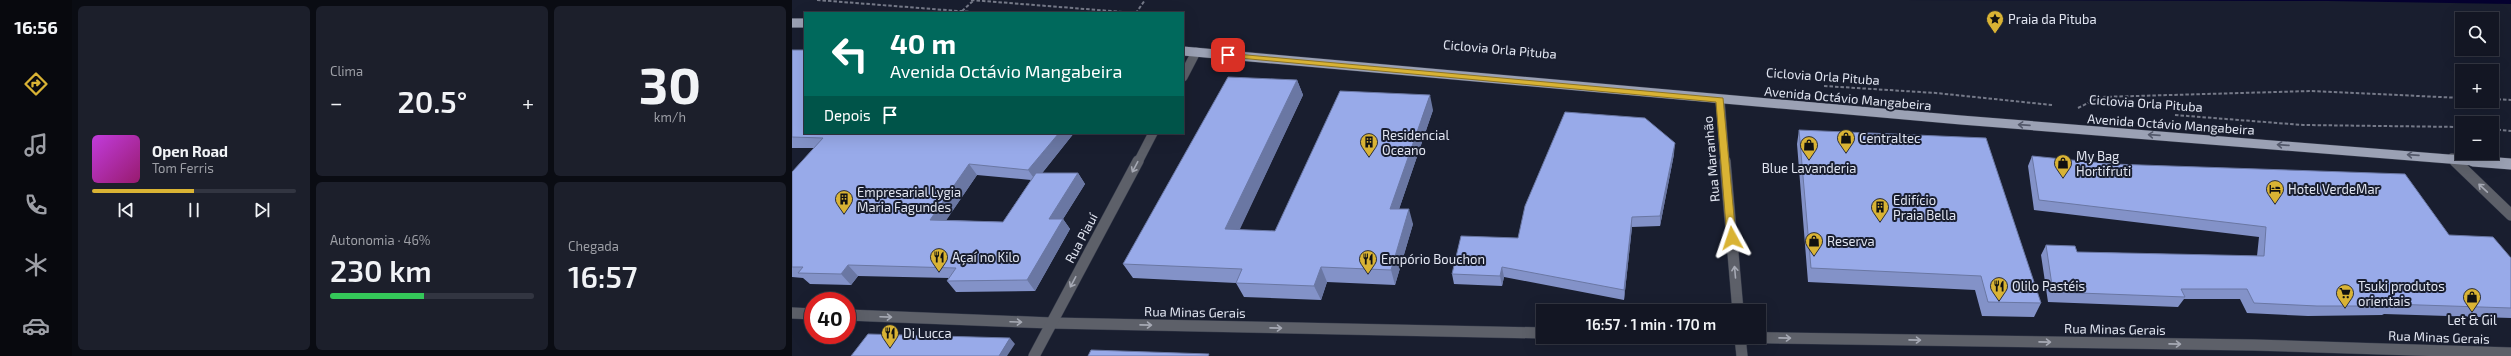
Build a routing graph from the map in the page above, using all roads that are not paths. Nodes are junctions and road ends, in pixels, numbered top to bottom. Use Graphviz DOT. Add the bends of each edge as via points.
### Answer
graph roads {
  1 [pos="792,23"];
  2 [pos="804,23"];
  3 [pos="1184,51"];
  4 [pos="1196,52"];
  5 [pos="1184,75"];
  6 [pos="1720,100"];
  7 [pos="1152,134"];
  8 [pos="2452,158"];
  9 [pos="2511,164"];
  10 [pos="2511,215"];
  11 [pos="1737,304"];
  12 [pos="792,313"];
  13 [pos="804,314"];
  14 [pos="856,315"];
  15 [pos="1051,323"];
  16 [pos="1536,333"];
  17 [pos="1766,337"];
  18 [pos="1741,344"];
  19 [pos="2511,353"];
  20 [pos="1034,356"];
  21 [pos="1742,356"];
  1 -- 2 [label="main road"];
  3 -- 4 [label="main road, Avenida Octávio Mangabeira"];
  4 -- 5 [label="street"];
  4 -- 6 [label="main road, Avenida Octávio Mangabeira"];
  8 -- 6 [label="main road, Avenida Octávio Mangabeira, one-way"];
  11 -- 6 [label="street, Rua Maranhão, one-way"];
  7 -- 15 [label="street, Rua Piauí, one-way"];
  8 -- 9 [label="main road, Avenida Octávio Mangabeira"];
  10 -- 8 [label="street, one-way"];
  12 -- 13 [label="street"];
  14 -- 15 [label="street, Rua Minas Gerais, one-way"];
  15 -- 16 [label="street, Rua Minas Gerais, one-way"];
  15 -- 20 [label="street, Rua Piauí"];
  17 -- 19 [label="street, Rua Minas Gerais, one-way" via="2253,345"];
  18 -- 21 [label="street"];
}
